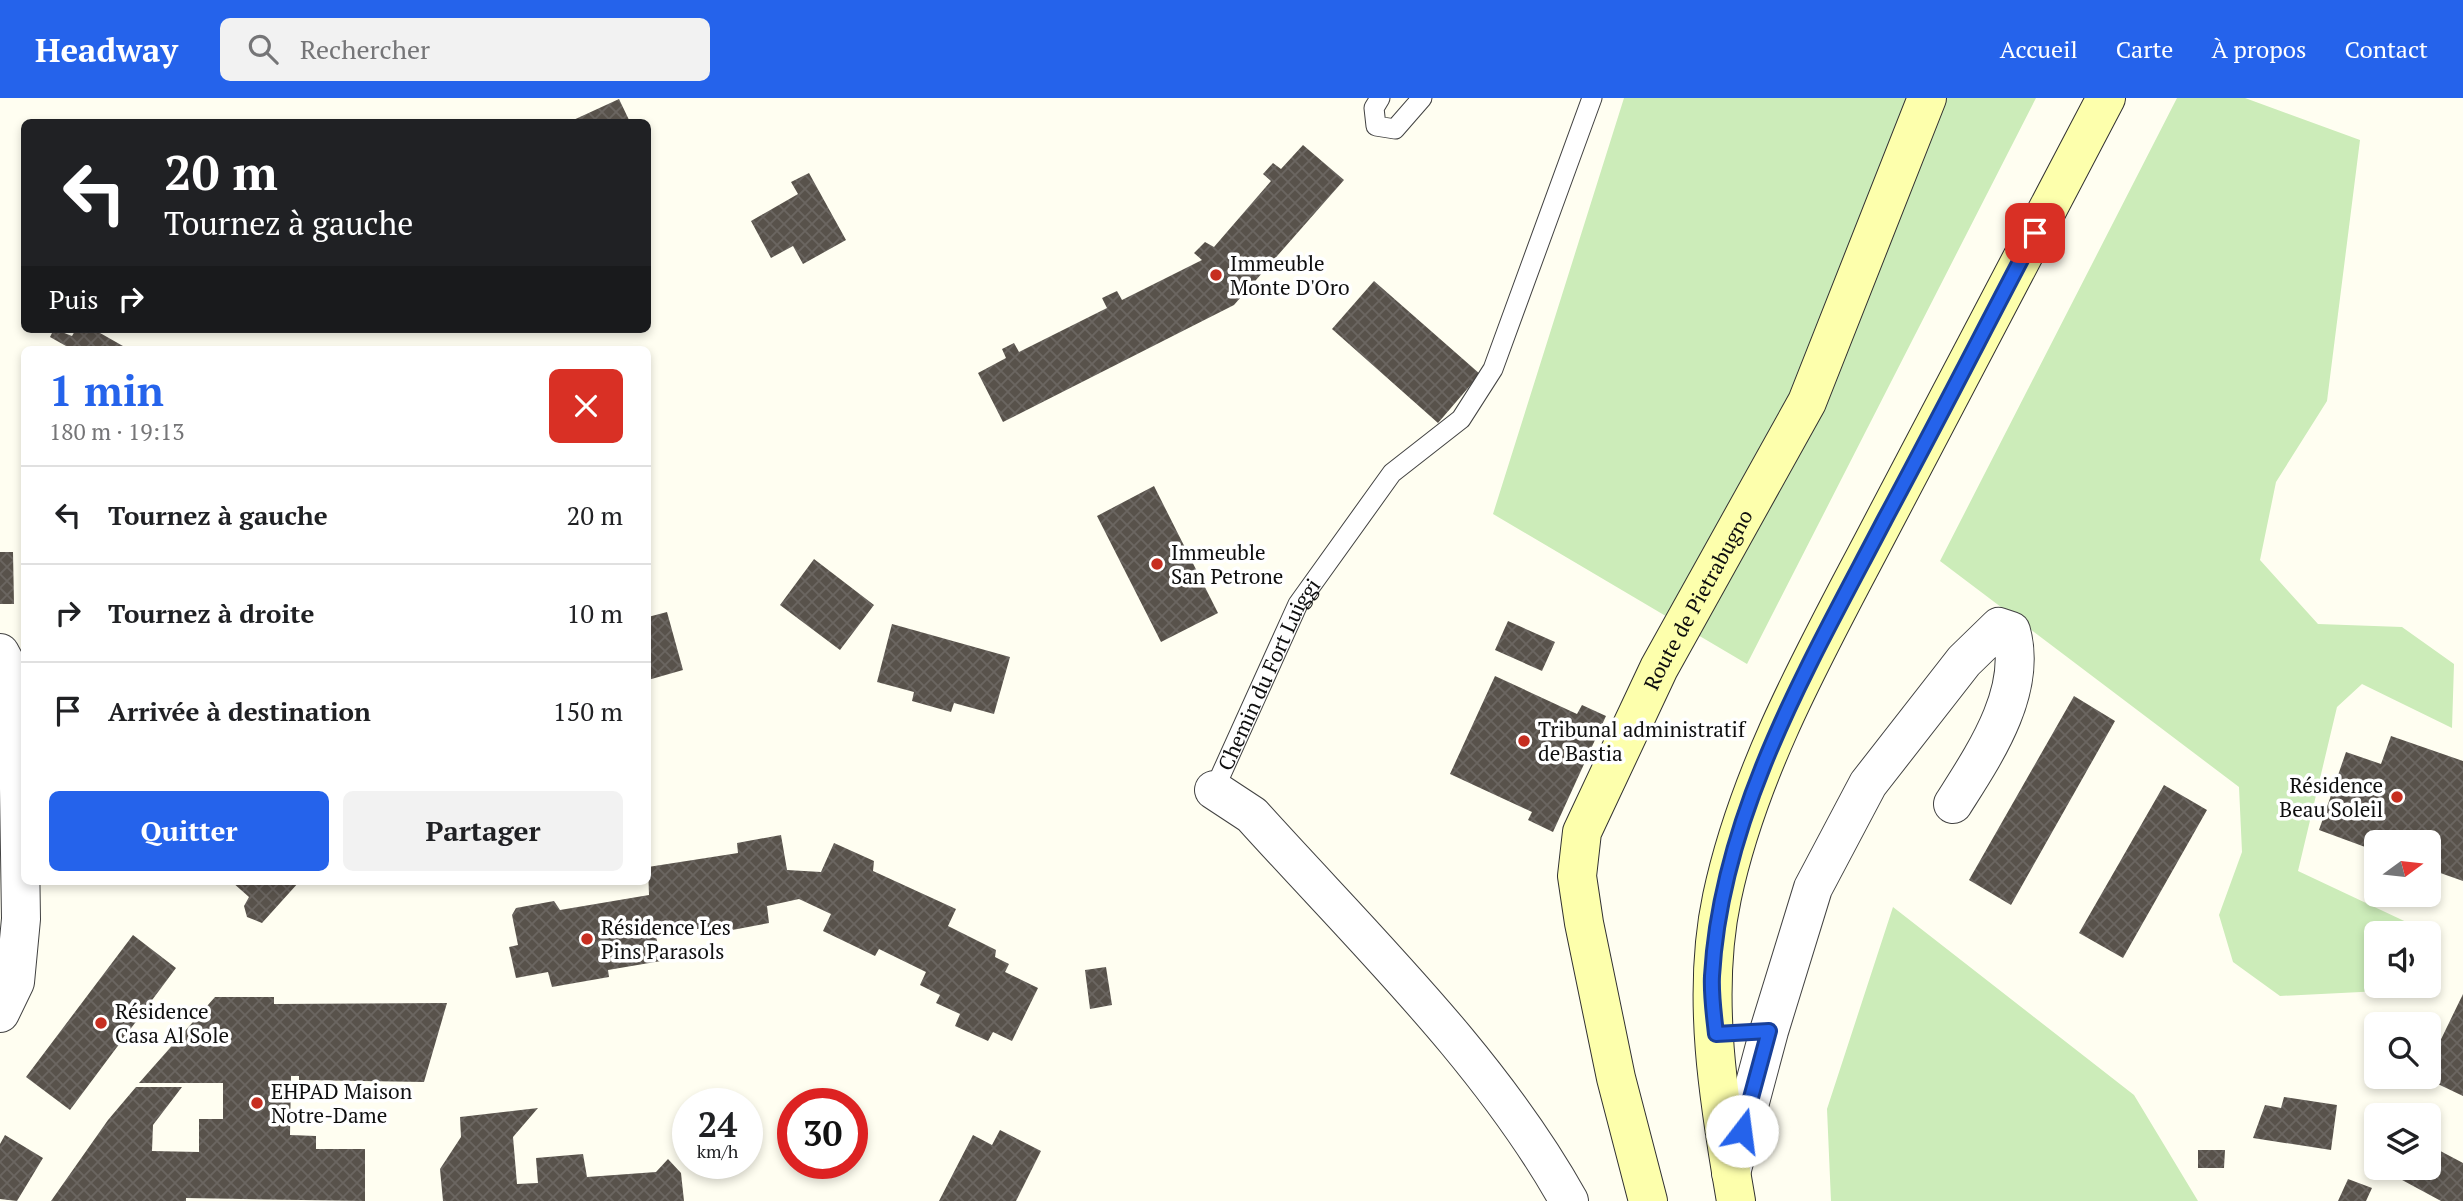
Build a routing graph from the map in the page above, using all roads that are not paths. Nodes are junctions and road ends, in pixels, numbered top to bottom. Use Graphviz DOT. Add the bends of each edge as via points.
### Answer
graph roads {
  1 [pos="1380,98"];
  2 [pos="1422,98"];
  3 [pos="1592,98"];
  4 [pos="1927,98"];
  5 [pos="2106,98"];
  6 [pos="0,653"];
  7 [pos="1214,790"];
  8 [pos="1953,804"];
  9 [pos="21,870"];
  10 [pos="21,885"];
  11 [pos="0,1013"];
  12 [pos="1769,1031"];
  13 [pos="1716,1034"];
  14 [pos="1734,1187"];
  15 [pos="1569,1201"];
  16 [pos="1648,1201"];
  1 -- 2 [label="lane" via="1374,108 1376,126 1395,129"];
  3 -- 7 [label="lane, Chemin du Fort Luiggi" via="1493,369 1461,419 1392,474 1298,604"];
  4 -- 16 [label="main road, Route de Pietrabugno" via="1807,402 1659,668 1582,832 1577,876 1584,923 1616,1078"];
  5 -- 13 [label="main road" via="1783,723 1744,820 1722,898 1712,978"];
  6 -- 9 [label="street" via="7,666 18,723"];
  7 -- 15 [label="street, Chemin du Fort Luiggi" via="1252,815 1482,1070 1542,1153"];
  8 -- 12 [label="street" via="1986,752 2011,691 2016,650 2011,631 1999,626 1964,661 1868,784 1813,888"];
  10 -- 11 [label="street" via="15,982"];
  12 -- 13 [label="street"];
  12 -- 14 [label="street"];
  13 -- 14 [label="main road"];
}
